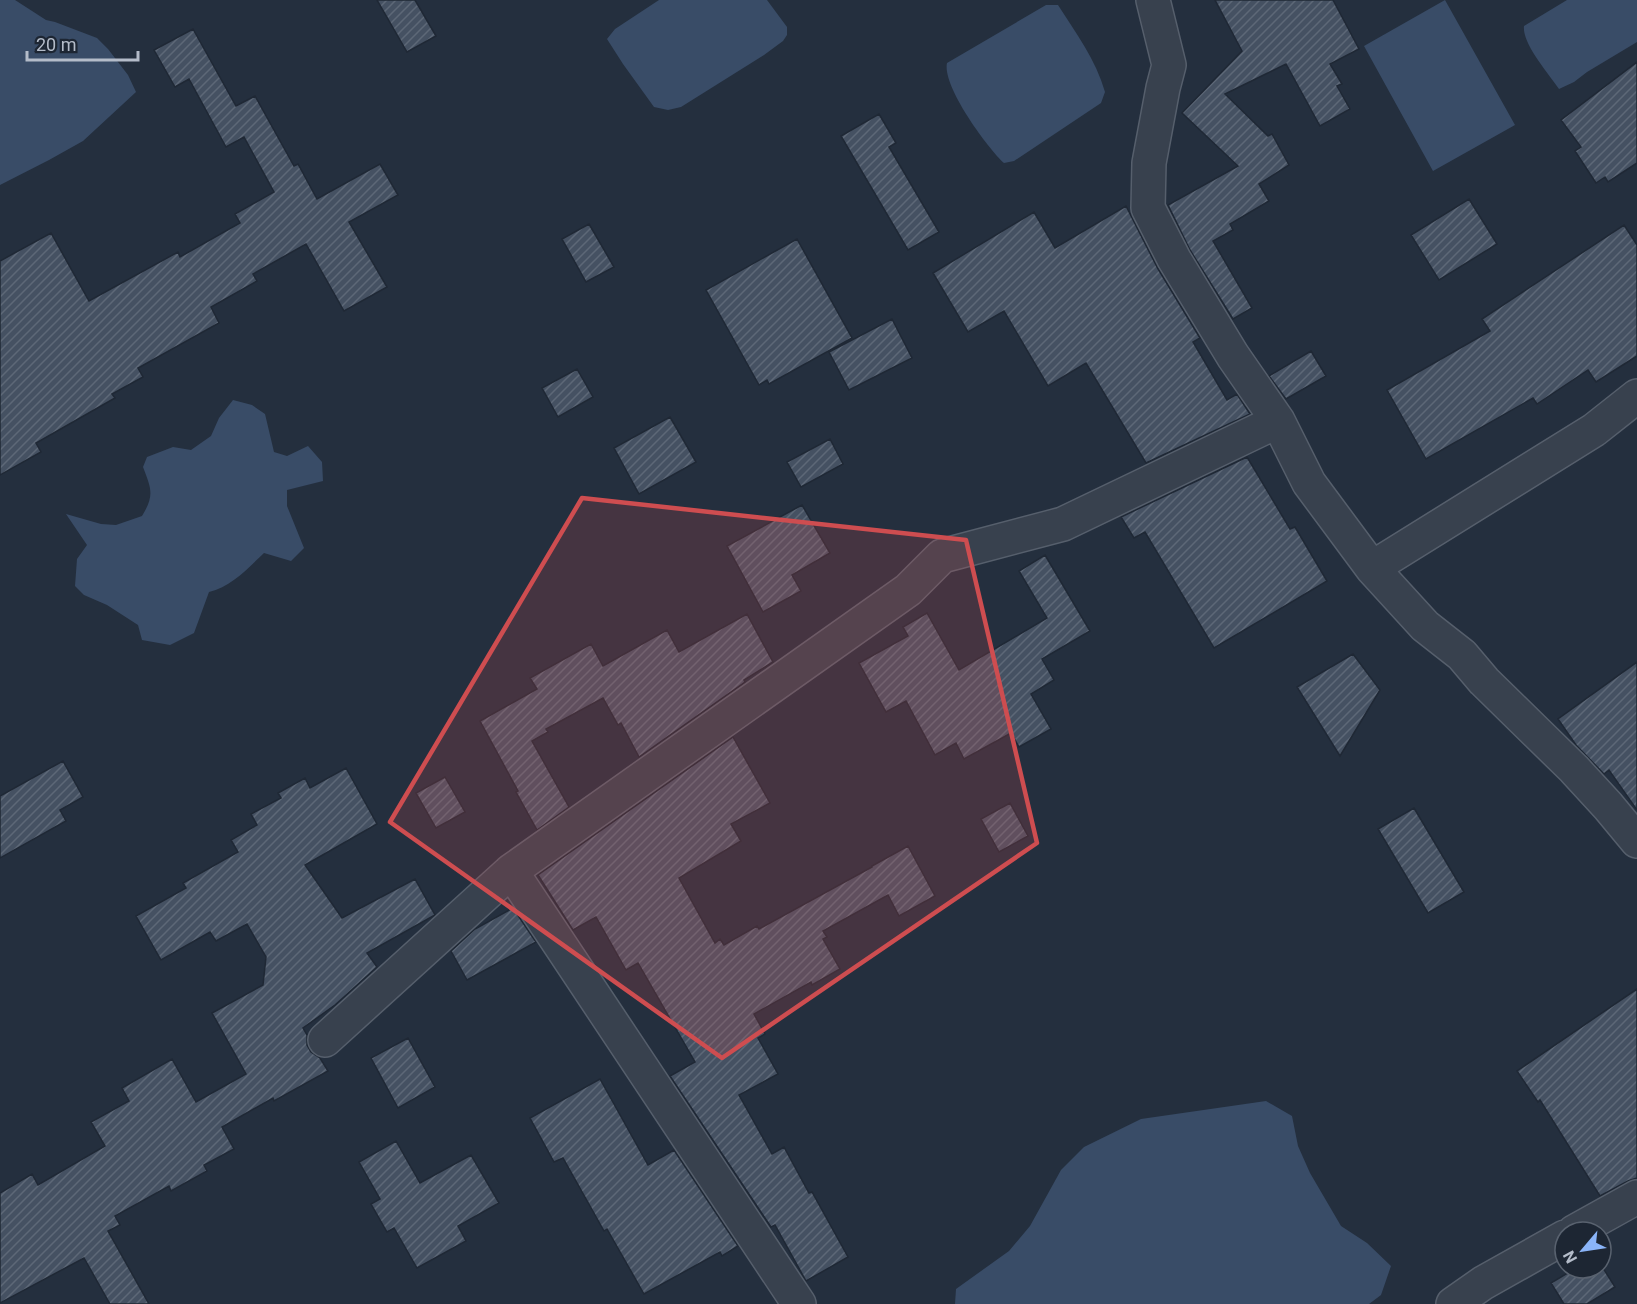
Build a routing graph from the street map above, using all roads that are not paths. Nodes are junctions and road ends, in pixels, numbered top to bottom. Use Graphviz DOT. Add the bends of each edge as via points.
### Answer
graph roads {
  1 [pos="1153,0"];
  2 [pos="1637,396"];
  3 [pos="1278,421"];
  4 [pos="1372,568"];
  5 [pos="1637,841"];
  6 [pos="511,871"];
  7 [pos="325,1040"];
  8 [pos="1637,1197"];
  9 [pos="1596,1220"];
  10 [pos="1553,1244"];
  11 [pos="799,1304"];
  12 [pos="1453,1304"];
  1 -- 3 [label="street" via="1169,65 1149,163 1148,208 1198,299"];
  2 -- 4 [label="street" via="1594,430"];
  3 -- 4 [label="street" via="1309,483"];
  3 -- 6 [label="street" via="1063,524 942,556 908,590"];
  4 -- 5 [label="street" via="1425,626 1462,656 1574,769"];
  6 -- 7 [label="street"];
  6 -- 11 [label="street"];
  8 -- 9 [label="street"];
  10 -- 12 [label="street"];
}
